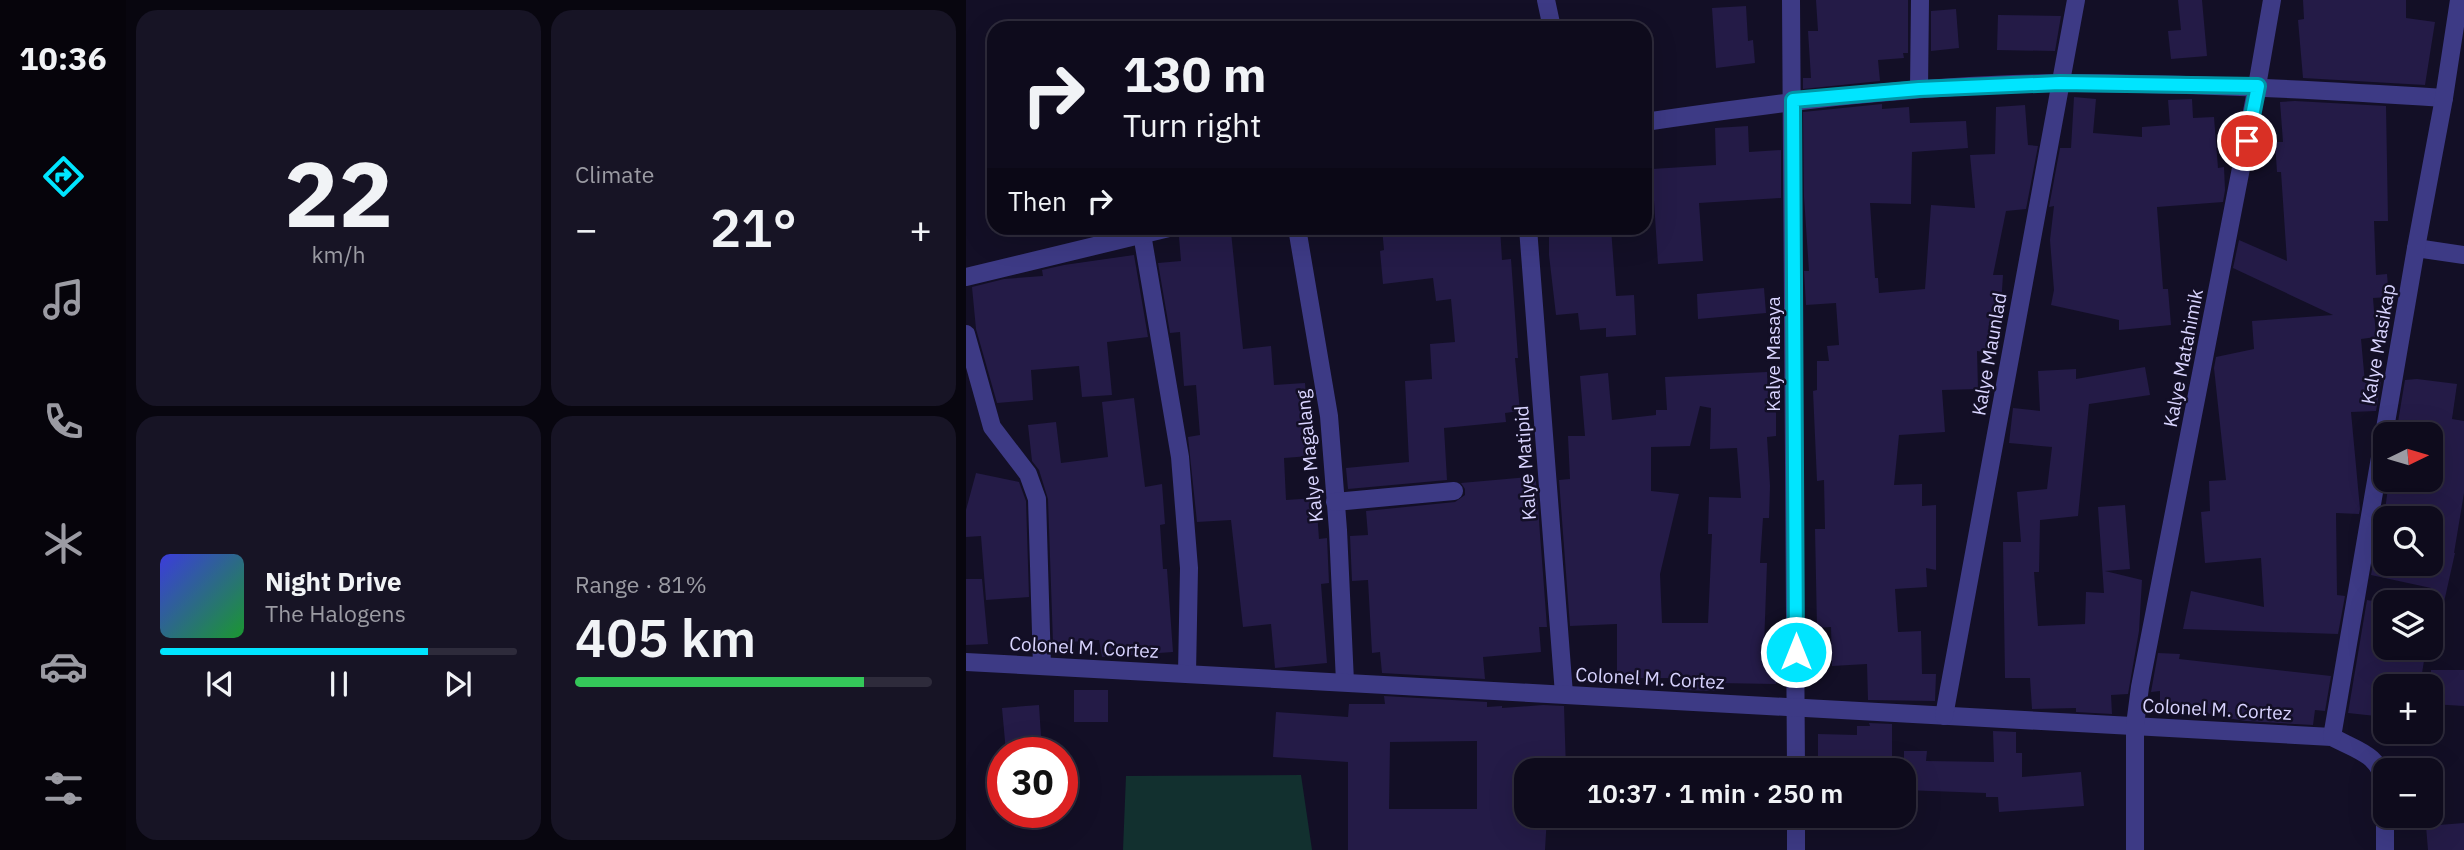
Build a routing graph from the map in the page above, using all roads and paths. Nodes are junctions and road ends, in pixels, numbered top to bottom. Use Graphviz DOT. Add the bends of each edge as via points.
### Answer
graph roads {
  1 [pos="1546,0"];
  2 [pos="1791,0"];
  3 [pos="1920,0"];
  4 [pos="2076,0"];
  5 [pos="2272,0"];
  6 [pos="2459,0"];
  7 [pos="1550,21"];
  8 [pos="2060,83"];
  9 [pos="2258,86"];
  10 [pos="1919,89"];
  11 [pos="2444,97"];
  12 [pos="1793,100"];
  13 [pos="1652,121"];
  14 [pos="1138,235"];
  15 [pos="1142,235"];
  16 [pos="1298,235"];
  17 [pos="1529,235"];
  18 [pos="2416,248"];
  19 [pos="2464,255"];
  20 [pos="966,277"];
  21 [pos="966,334"];
  22 [pos="1454,491"];
  23 [pos="1335,502"];
  24 [pos="966,662"];
  25 [pos="1042,666"];
  26 [pos="1187,673"];
  27 [pos="1345,682"];
  28 [pos="1563,694"];
  29 [pos="1796,707"];
  30 [pos="1944,716"];
  31 [pos="2135,725"];
  32 [pos="2332,737"];
  33 [pos="1796,758"];
  34 [pos="2375,758"];
  35 [pos="1796,828"];
  36 [pos="2385,828"];
  37 [pos="1796,850"];
  38 [pos="2136,850"];
  39 [pos="2385,850"];
  1 -- 7 [label="street"];
  2 -- 12 [label="street, Kalye Masaya"];
  3 -- 10 [label="street"];
  4 -- 8 [label="street, Kalye Maunlad"];
  5 -- 9 [label="street, Kalye Matahimik"];
  6 -- 11 [label="street, Kalye Masikap"];
  8 -- 9 [label="street"];
  8 -- 10 [label="street"];
  8 -- 30 [label="street, Kalye Maunlad"];
  9 -- 11 [label="street"];
  9 -- 31 [label="street, Kalye Matahimik"];
  10 -- 12 [label="street"];
  11 -- 18 [label="street, Kalye Masikap"];
  12 -- 13 [label="street"];
  12 -- 29 [label="street, Kalye Masaya"];
  14 -- 20 [label="street"];
  15 -- 26 [label="street" via="1180,457 1189,568"];
  16 -- 23 [label="street, Kalye Magalang" via="1329,416"];
  17 -- 28 [label="street, Kalye Matipid"];
  18 -- 19 [label="street"];
  18 -- 32 [label="street, Kalye Masikap"];
  21 -- 25 [label="street" via="992,427 1028,474 1037,499"];
  22 -- 23 [label="street"];
  23 -- 27 [label="street, Kalye Magalang"];
  24 -- 25 [label="street, Colonel M. Cortez"];
  25 -- 26 [label="street, Colonel M. Cortez"];
  26 -- 27 [label="street, Colonel M. Cortez"];
  27 -- 28 [label="street, Colonel M. Cortez"];
  28 -- 29 [label="street, Colonel M. Cortez"];
  29 -- 30 [label="street, Colonel M. Cortez"];
  29 -- 33 [label="street, Kalye Masaya"];
  30 -- 31 [label="street, Colonel M. Cortez"];
  31 -- 32 [label="street, Colonel M. Cortez"];
  31 -- 38 [label="street, Kalye Matahimik"];
  32 -- 34 [label="street"];
  35 -- 37 [label="street"];
  36 -- 39 [label="street"];
}
